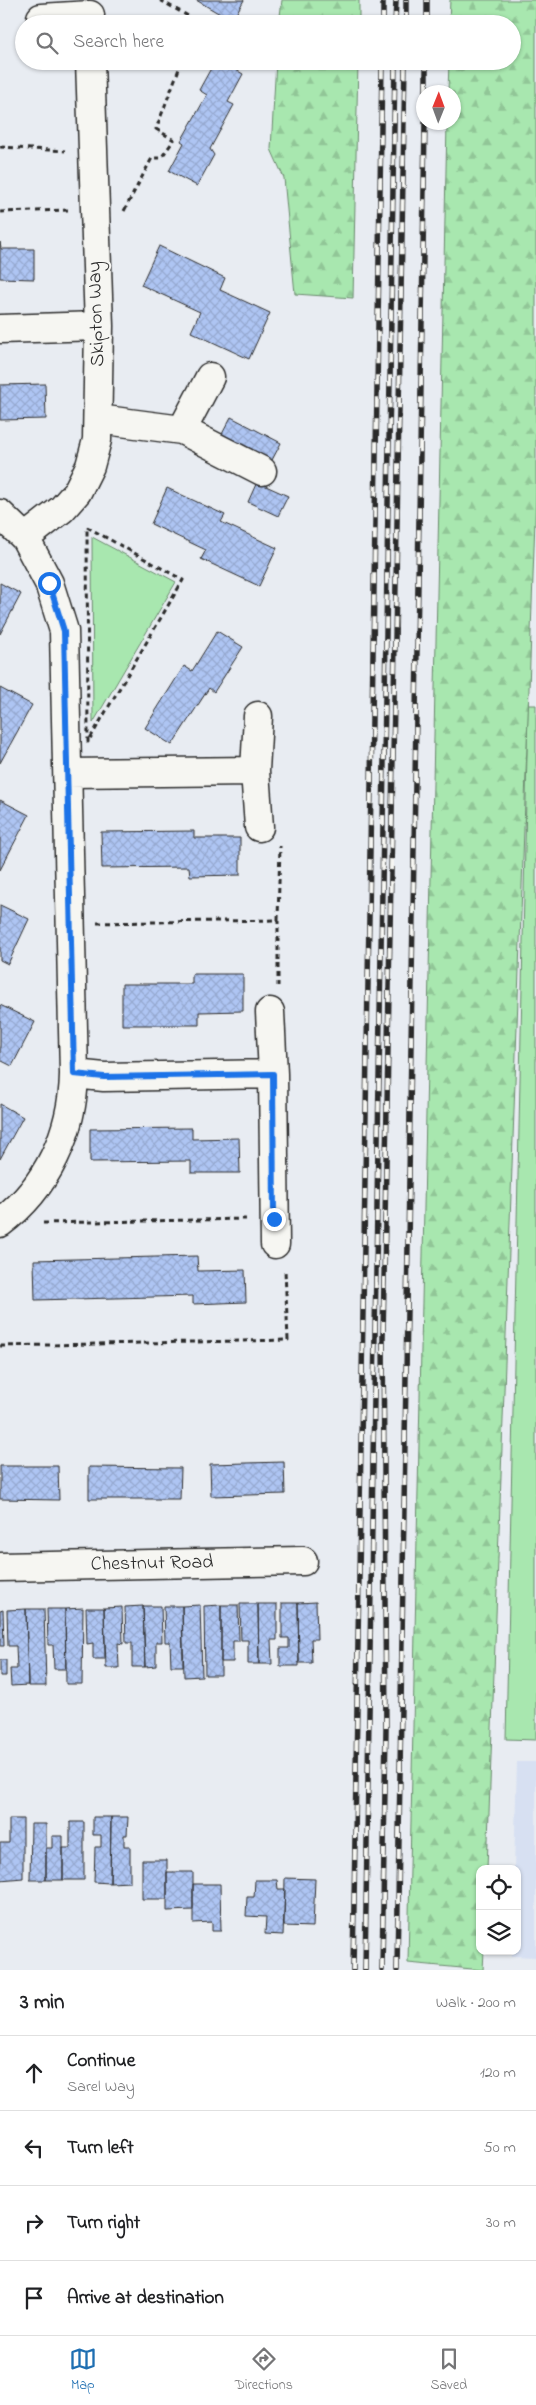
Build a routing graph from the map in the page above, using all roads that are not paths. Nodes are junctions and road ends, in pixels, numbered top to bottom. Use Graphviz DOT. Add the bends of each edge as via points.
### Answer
graph roads {
  1 [pos="90,13"];
  2 [pos="70,15"];
  3 [pos="90,70"];
  4 [pos="99,326"];
  5 [pos="0,329"];
  6 [pos="210,377"];
  7 [pos="98,419"];
  8 [pos="182,430"];
  9 [pos="262,471"];
  10 [pos="0,514"];
  11 [pos="25,538"];
  12 [pos="258,716"];
  13 [pos="255,772"];
  14 [pos="69,773"];
  15 [pos="259,827"];
  16 [pos="270,1012"];
  17 [pos="74,1074"];
  18 [pos="273,1074"];
  19 [pos="8,1217"];
  20 [pos="274,1231"];
  21 [pos="303,1561"];
  22 [pos="0,1568"];
  1 -- 2 [label="street"];
  3 -- 4 [label="street, Skipton Way"];
  4 -- 5 [label="street"];
  4 -- 7 [label="street, Skipton Way"];
  6 -- 8 [label="street"];
  7 -- 8 [label="street"];
  7 -- 11 [label="street, Skipton Way" via="97,440 90,466 76,492 62,509"];
  8 -- 9 [label="street"];
  10 -- 11 [label="street"];
  11 -- 14 [label="street" via="49,583 64,631"];
  12 -- 13 [label="street"];
  13 -- 14 [label="street"];
  13 -- 15 [label="street"];
  14 -- 17 [label="street"];
  16 -- 18 [label="street"];
  17 -- 18 [label="street" via="104,1077"];
  17 -- 19 [label="street" via="74,1096 68,1126 52,1164"];
  18 -- 20 [label="street"];
  21 -- 22 [label="street, Chestnut Road"];
}
